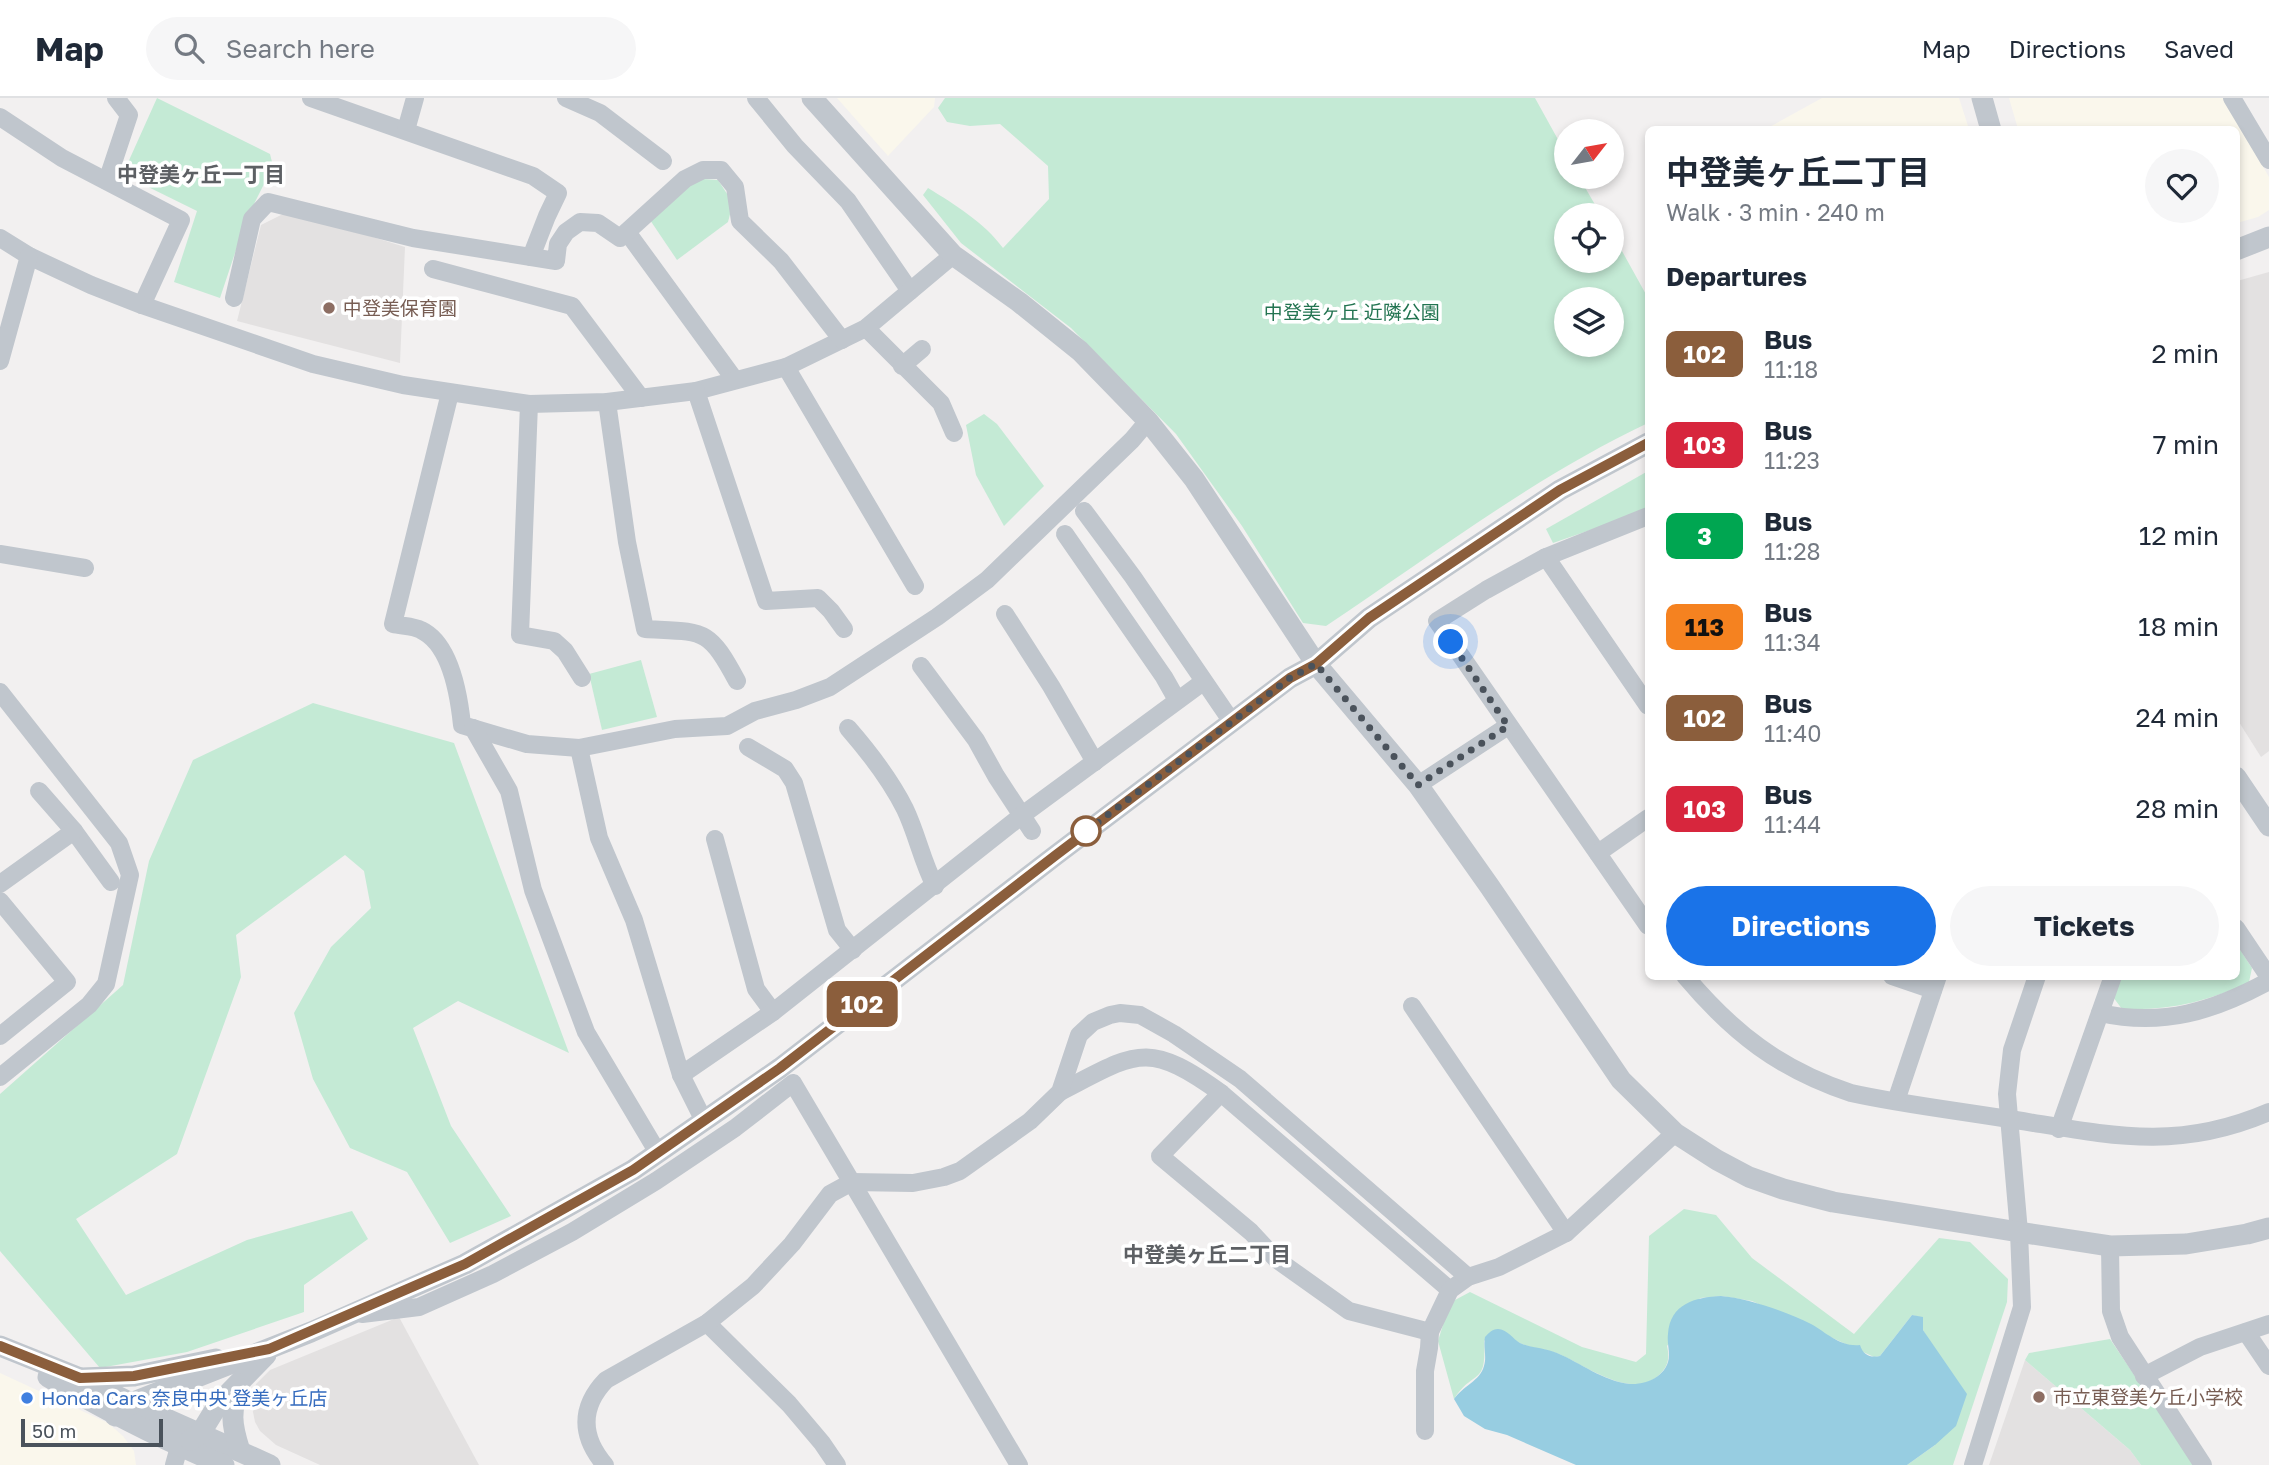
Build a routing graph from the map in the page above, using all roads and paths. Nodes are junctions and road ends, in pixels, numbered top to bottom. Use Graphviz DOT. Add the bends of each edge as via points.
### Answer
graph roads {
  1 [pos="116,98"];
  2 [pos="311,98"];
  3 [pos="415,98"];
  4 [pos="566,98"];
  5 [pos="756,98"];
  6 [pos="812,98"];
  7 [pos="1982,98"];
  8 [pos="2232,98"];
  9 [pos="0,117"];
  10 [pos="1990,126"];
  11 [pos="406,130"];
  12 [pos="2269,160"];
  13 [pos="663,161"];
  14 [pos="107,181"];
  15 [pos="627,232"];
  16 [pos="2269,237"];
  17 [pos="0,238"];
  18 [pos="2240,248"];
  19 [pos="953,255"];
  20 [pos="29,256"];
  21 [pos="531,257"];
  22 [pos="433,269"];
  23 [pos="910,291"];
  24 [pos="234,298"];
  25 [pos="142,305"];
  26 [pos="866,328"];
  27 [pos="842,340"];
  28 [pos="922,349"];
  29 [pos="0,361"];
  30 [pos="902,366"];
  31 [pos="786,367"];
  32 [pos="735,380"];
  33 [pos="696,391"];
  34 [pos="450,393"];
  35 [pos="642,398"];
  36 [pos="607,402"];
  37 [pos="529,404"];
  38 [pos="1148,421"];
  39 [pos="954,433"];
  40 [pos="1645,445"];
  41 [pos="1084,511"];
  42 [pos="1645,517"];
  43 [pos="1065,534"];
  44 [pos="0,554"];
  45 [pos="1546,557"];
  46 [pos="85,568"];
  47 [pos="915,586"];
  48 [pos="1005,614"];
  49 [pos="845,629"];
  50 [pos="1316,664"];
  51 [pos="921,666"];
  52 [pos="582,678"];
  53 [pos="737,681"];
  54 [pos="1203,682"];
  55 [pos="0,692"];
  56 [pos="1177,700"];
  57 [pos="1645,702"];
  58 [pos="1232,722"];
  59 [pos="1508,726"];
  60 [pos="472,728"];
  61 [pos="848,728"];
  62 [pos="748,747"];
  63 [pos="579,748"];
  64 [pos="1095,762"];
  65 [pos="2240,784"];
  66 [pos="1418,785"];
  67 [pos="39,791"];
  68 [pos="1021,816"];
  69 [pos="1645,820"];
  70 [pos="2269,826"];
  71 [pos="74,831"];
  72 [pos="1032,831"];
  73 [pos="715,839"];
  74 [pos="1598,853"];
  75 [pos="111,882"];
  76 [pos="0,884"];
  77 [pos="935,886"];
  78 [pos="0,901"];
  79 [pos="1645,922"];
  80 [pos="2240,934"];
  81 [pos="853,950"];
  82 [pos="2269,979"];
  83 [pos="1688,980"];
  84 [pos="1917,980"];
  85 [pos="2036,980"];
  86 [pos="2112,980"];
  87 [pos="1936,983"];
  88 [pos="1412,1006"];
  89 [pos="773,1012"];
  90 [pos="2100,1013"];
  91 [pos="1,1034"];
  92 [pos="681,1074"];
  93 [pos="0,1077"];
  94 [pos="1060,1092"];
  95 [pos="1221,1094"];
  96 [pos="1896,1101"];
  97 [pos="2269,1112"];
  98 [pos="2009,1119"];
  99 [pos="704,1121"];
  100 [pos="2059,1129"];
  101 [pos="1675,1133"];
  102 [pos="658,1153"];
  103 [pos="852,1182"];
  104 [pos="2269,1228"];
  105 [pos="2020,1232"];
  106 [pos="1566,1233"];
  107 [pos="2110,1246"];
  108 [pos="1468,1277"];
  109 [pos="1450,1290"];
  110 [pos="344,1316"];
  111 [pos="707,1323"];
  112 [pos="2269,1324"];
  113 [pos="1430,1332"];
  114 [pos="2246,1332"];
  115 [pos="0,1347"];
  116 [pos="272,1348"];
  117 [pos="2269,1366"];
  118 [pos="2144,1376"];
  119 [pos="80,1378"];
  120 [pos="242,1379"];
  121 [pos="123,1409"];
  122 [pos="1425,1432"];
  123 [pos="200,1434"];
  124 [pos="240,1451"];
  125 [pos="177,1456"];
  126 [pos="224,1465"];
  127 [pos="270,1465"];
  128 [pos="605,1465"];
  129 [pos="837,1465"];
  130 [pos="1019,1465"];
  131 [pos="1973,1465"];
  132 [pos="2203,1465"];
  1 -- 14 [label="street" via="130,116"];
  2 -- 11 [label="street"];
  3 -- 11 [label="street"];
  4 -- 13 [label="street" via="600,113"];
  5 -- 23 [label="street" via="848,201"];
  6 -- 19 [label="street"];
  7 -- 10 [label="street"];
  8 -- 12 [label="street"];
  9 -- 14 [label="street"];
  11 -- 21 [label="street" via="533,176 558,194"];
  14 -- 25 [label="street" via="181,220"];
  15 -- 21 [label="street" via="620,238 598,223 580,222 558,244 556,261"];
  15 -- 27 [label="street" via="685,178 703,170 721,170 735,187 740,221 782,261"];
  15 -- 32 [label="street"];
  16 -- 18 [label="street"];
  17 -- 20 [label="street"];
  19 -- 23 [label="street"];
  19 -- 38 [label="street" via="1080,351"];
  20 -- 25 [label="street"];
  20 -- 29 [label="street"];
  21 -- 24 [label="street" via="412,238 268,202 252,219"];
  22 -- 35 [label="street" via="572,306"];
  23 -- 26 [label="street"];
  25 -- 34 [label="street" via="313,364"];
  26 -- 27 [label="street"];
  26 -- 30 [label="street"];
  27 -- 31 [label="street"];
  28 -- 30 [label="street"];
  30 -- 39 [label="street" via="941,403"];
  31 -- 32 [label="street"];
  31 -- 47 [label="street"];
  32 -- 33 [label="street"];
  33 -- 35 [label="street"];
  33 -- 49 [label="street" via="766,601 818,598"];
  34 -- 37 [label="street"];
  34 -- 60 [label="street" via="393,624 421,630 435,641 457,687 462,725"];
  35 -- 36 [label="street"];
  36 -- 37 [label="street"];
  36 -- 53 [label="street" via="645,629 702,634 719,648"];
  37 -- 52 [label="street" via="520,635 554,641"];
  38 -- 50 [label="street" via="1194,479"];
  38 -- 63 [label="street" via="987,580 830,687 755,711 727,726 675,729"];
  40 -- 50 [label="street" via="1560,490 1369,618"];
  41 -- 54 [label="street"];
  42 -- 45 [label="street"];
  43 -- 56 [label="street"];
  44 -- 46 [label="street"];
  45 -- 57 [label="street"];
  45 -- 59 [label="street" via="1437,621"];
  48 -- 64 [label="street"];
  50 -- 58 [label="street"];
  50 -- 66 [label="street"];
  51 -- 68 [label="street" via="976,740"];
  54 -- 56 [label="street"];
  54 -- 58 [label="street"];
  55 -- 93 [label="street" via="119,842 130,875 106,984 89,1005"];
  56 -- 64 [label="street"];
  58 -- 99 [label="street" via="780,1068"];
  59 -- 66 [label="street"];
  59 -- 74 [label="street"];
  60 -- 63 [label="street" via="527,744"];
  60 -- 102 [label="street" via="509,791 533,890 586,1032"];
  61 -- 77 [label="street" via="905,809"];
  62 -- 81 [label="street" via="785,769 794,783 837,930"];
  63 -- 92 [label="street" via="599,838 634,920"];
  64 -- 68 [label="street"];
  65 -- 70 [label="street"];
  66 -- 101 [label="street" via="1621,1080"];
  67 -- 71 [label="street"];
  68 -- 72 [label="street"];
  68 -- 77 [label="street"];
  69 -- 74 [label="street"];
  71 -- 75 [label="street"];
  71 -- 76 [label="street"];
  73 -- 89 [label="street" via="756,989"];
  74 -- 79 [label="street"];
  77 -- 81 [label="street"];
  78 -- 91 [label="street" via="67,982"];
  80 -- 82 [label="street"];
  81 -- 89 [label="street"];
  82 -- 90 [label="street" via="2232,1000 2193,1014 2144,1019"];
  83 -- 96 [label="street" via="1740,1035 1790,1068 1851,1093"];
  84 -- 87 [label="street"];
  85 -- 98 [label="street" via="2009,1063"];
  86 -- 90 [label="street"];
  87 -- 96 [label="street"];
  88 -- 106 [label="street"];
  89 -- 92 [label="street"];
  90 -- 100 [label="street"];
  92 -- 99 [label="street"];
  94 -- 95 [label="street" via="1127,1059 1149,1056 1197,1076"];
  94 -- 103 [label="street" via="1030,1121 960,1171 913,1183"];
  94 -- 108 [label="street" via="1079,1035 1086,1028 1110,1014 1140,1015 1240,1079"];
  95 -- 109 [label="street"];
  95 -- 113 [label="street" via="1160,1156 1251,1232 1276,1259 1349,1311"];
  96 -- 98 [label="street"];
  97 -- 100 [label="street" via="2176,1136 2117,1137"];
  98 -- 100 [label="street"];
  98 -- 105 [label="street"];
  99 -- 102 [label="street"];
  101 -- 105 [label="street" via="1749,1177 1783,1189 1833,1202"];
  101 -- 106 [label="street"];
  102 -- 110 [label="street" via="465,1264"];
  103 -- 110 [label="street" via="793,1083 656,1181 493,1274 419,1307"];
  103 -- 111 [label="street" via="830,1194 760,1279"];
  103 -- 130 [label="street"];
  104 -- 107 [label="street" via="2196,1243"];
  105 -- 107 [label="street"];
  105 -- 131 [label="street" via="2022,1307"];
  106 -- 108 [label="street" via="1499,1268"];
  107 -- 118 [label="street" via="2115,1325"];
  108 -- 109 [label="street"];
  109 -- 113 [label="street"];
  110 -- 116 [label="street"];
  111 -- 128 [label="street" via="606,1380 594,1395 587,1412 587,1433"];
  111 -- 129 [label="street" via="789,1404"];
  112 -- 114 [label="street"];
  113 -- 122 [label="street"];
  114 -- 117 [label="street"];
  114 -- 118 [label="street" via="2200,1347"];
  115 -- 119 [label="street"];
  115 -- 121 [label="street"];
  116 -- 119 [label="street" via="134,1376"];
  116 -- 120 [label="street"];
  116 -- 121 [label="street"];
  118 -- 132 [label="street"];
  119 -- 121 [label="street"];
  120 -- 123 [label="street" via="219,1402"];
  120 -- 124 [label="street" via="232,1409 232,1428"];
  121 -- 123 [label="street"];
  121 -- 125 [label="street"];
  123 -- 124 [label="street"];
  123 -- 125 [label="street"];
  124 -- 127 [label="street"];
  125 -- 126 [label="street"];
}
